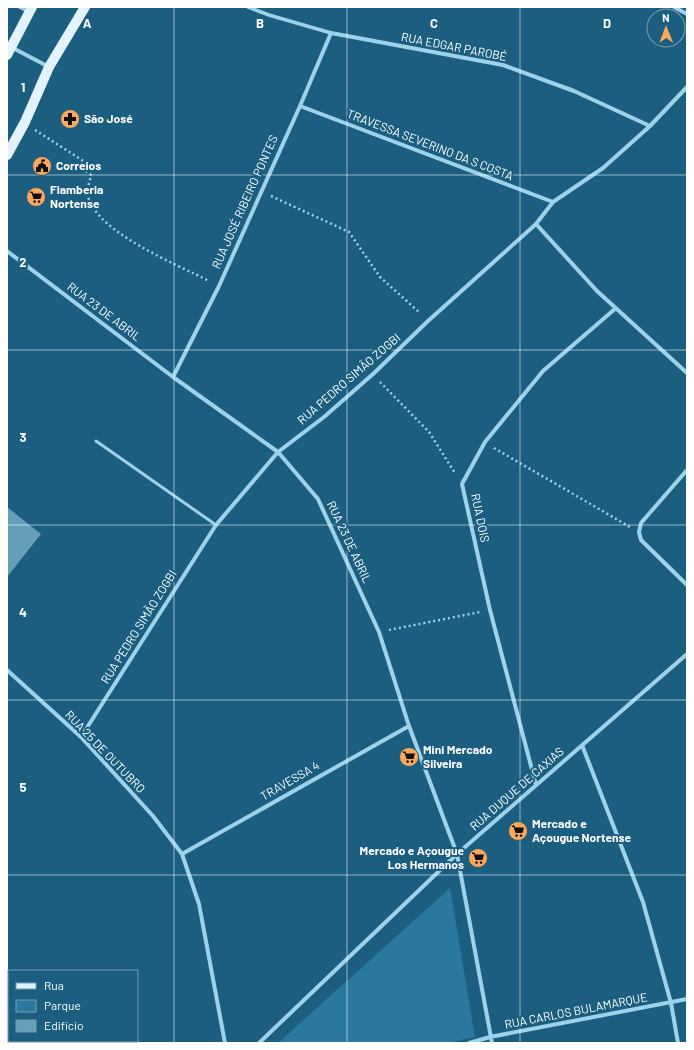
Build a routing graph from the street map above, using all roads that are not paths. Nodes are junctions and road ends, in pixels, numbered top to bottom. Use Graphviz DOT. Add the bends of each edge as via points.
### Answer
graph roads {
  1 [pos="18,7"];
  2 [pos="85,7"];
  3 [pos="248,7"];
  4 [pos="674,7"];
  5 [pos="31,9"];
  6 [pos="687,14"];
  7 [pos="331,34"];
  8 [pos="8,49"];
  9 [pos="49,67"];
  10 [pos="687,87"];
  11 [pos="300,106"];
  12 [pos="650,126"];
  13 [pos="10,141"];
  14 [pos="7,156"];
  15 [pos="553,202"];
  16 [pos="536,224"];
  17 [pos="7,251"];
  18 [pos="616,308"];
  19 [pos="687,373"];
  20 [pos="173,377"];
  21 [pos="96,441"];
  22 [pos="278,452"];
  23 [pos="687,470"];
  24 [pos="216,525"];
  25 [pos="687,585"];
  26 [pos="687,654"];
  27 [pos="7,670"];
  28 [pos="408,726"];
  29 [pos="81,738"];
  30 [pos="582,745"];
  31 [pos="536,785"];
  32 [pos="182,854"];
  33 [pos="456,854"];
  34 [pos="687,999"];
  35 [pos="671,1003"];
  36 [pos="490,1037"];
  37 [pos="225,1043"];
  38 [pos="259,1043"];
  39 [pos="469,1043"];
  40 [pos="492,1043"];
  41 [pos="678,1043"];
  1 -- 5 [label="lane"];
  2 -- 9 [label="main road"];
  3 -- 7 [label="street, RUA EDGAR PAROBÉ"];
  4 -- 6 [label="street"];
  5 -- 8 [label="main road"];
  7 -- 11 [label="street, RUA JOSÉ RIBEIRO PONTES"];
  7 -- 12 [label="street, RUA EDGAR PAROBÉ" via="503,65 574,91"];
  8 -- 9 [label="street"];
  9 -- 13 [label="main road" via="25,122"];
  10 -- 12 [label="street, RUA PEDRO SIMÃO ZOGBI"];
  11 -- 15 [label="street, TRAVESSA SEVERINO DA S COSTA"];
  11 -- 20 [label="street, RUA JOSÉ RIBEIRO PONTES" via="219,286"];
  12 -- 15 [label="street, RUA PEDRO SIMÃO ZOGBI" via="603,168"];
  13 -- 14 [label="main road"];
  15 -- 16 [label="street, RUA PEDRO SIMÃO ZOGBI"];
  16 -- 18 [label="street" via="597,291"];
  16 -- 22 [label="street, RUA PEDRO SIMÃO ZOGBI" via="428,320 373,374 324,417"];
  17 -- 20 [label="street, RUA 23 DE ABRIL"];
  18 -- 19 [label="street"];
  18 -- 31 [label="street, RUA DOIS" via="543,371 485,442 462,484 490,610"];
  20 -- 22 [label="street, RUA 23 DE ABRIL"];
  21 -- 24 [label="lane"];
  22 -- 24 [label="street, RUA PEDRO SIMÃO ZOGBI"];
  22 -- 28 [label="street, RUA 23 DE ABRIL" via="318,500 379,632"];
  23 -- 25 [label="street" via="641,523 639,532 640,540"];
  24 -- 29 [label="street, RUA PEDRO SIMÃO ZOGBI"];
  26 -- 30 [label="street, RUA DUQUE DE CAXIAS"];
  27 -- 29 [label="street, RUA 25 DE OUTUBRO"];
  28 -- 32 [label="street, TRAVESSA 4"];
  28 -- 33 [label="street, RUA 23 DE ABRIL"];
  29 -- 32 [label="street, RUA 25 DE OUTUBRO" via="153,816"];
  30 -- 31 [label="street, RUA DUQUE DE CAXIAS"];
  30 -- 35 [label="street" via="643,902"];
  31 -- 33 [label="street, RUA DUQUE DE CAXIAS"];
  32 -- 37 [label="street, RUA 25 DE OUTUBRO" via="199,904"];
  33 -- 36 [label="street, RUA 23 DE ABRIL"];
  33 -- 38 [label="street, RUA DUQUE DE CAXIAS"];
  34 -- 35 [label="street, RUA CARLOS BULAMARQUE"];
  35 -- 36 [label="street, RUA CARLOS BULAMARQUE"];
  35 -- 41 [label="street"];
  36 -- 39 [label="street, RUA CARLOS BULAMARQUE"];
  36 -- 40 [label="street, RUA 23 DE ABRIL"];
}
